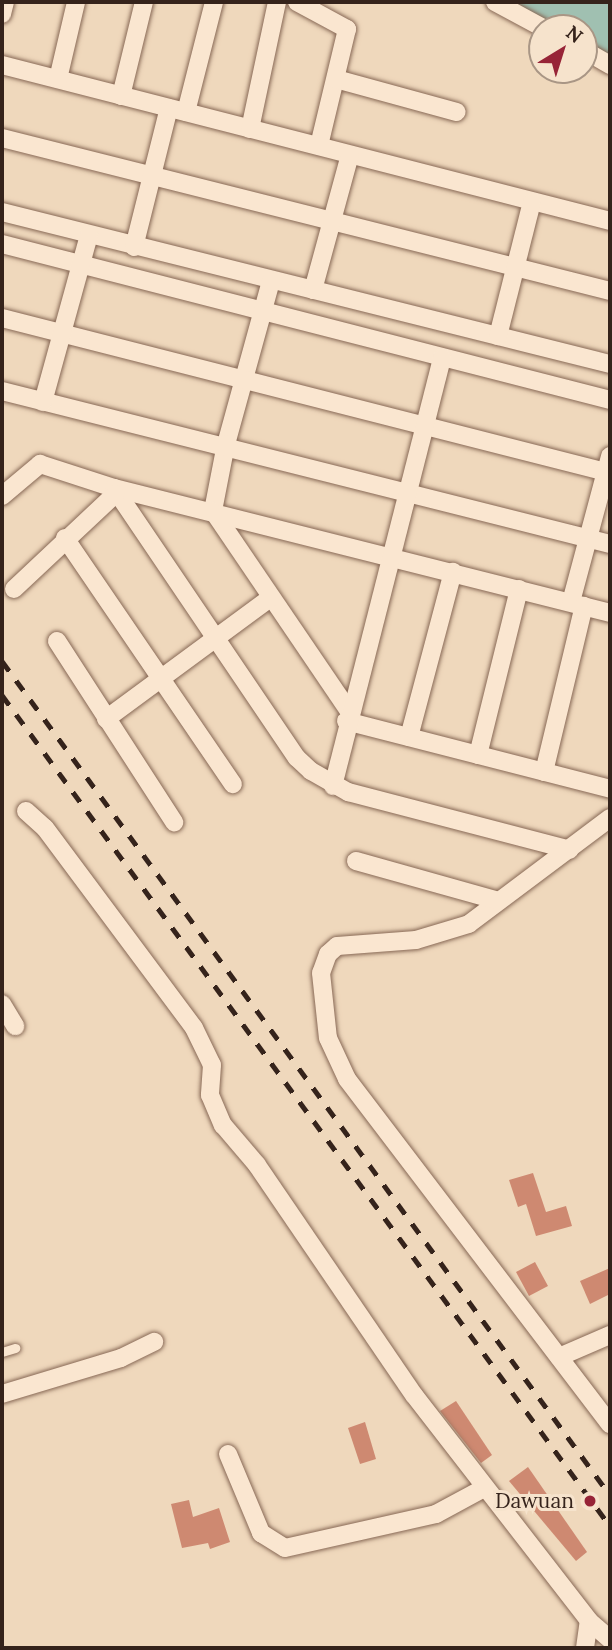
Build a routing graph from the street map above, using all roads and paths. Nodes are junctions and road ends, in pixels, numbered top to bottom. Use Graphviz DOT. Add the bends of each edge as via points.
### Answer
graph roads {
  1 [pos="5,2"];
  2 [pos="76,2"];
  3 [pos="144,2"];
  4 [pos="214,2"];
  5 [pos="277,2"];
  6 [pos="297,2"];
  7 [pos="495,2"];
  8 [pos="2,14"];
  9 [pos="528,20"];
  10 [pos="2,65"];
  11 [pos="58,79"];
  12 [pos="336,79"];
  13 [pos="121,96"];
  14 [pos="177,110"];
  15 [pos="457,112"];
  16 [pos="250,129"];
  17 [pos="2,138"];
  18 [pos="319,146"];
  19 [pos="350,155"];
  20 [pos="152,175"];
  21 [pos="532,202"];
  22 [pos="2,212"];
  23 [pos="332,221"];
  24 [pos="610,221"];
  25 [pos="89,235"];
  26 [pos="2,244"];
  27 [pos="134,247"];
  28 [pos="81,263"];
  29 [pos="516,268"];
  30 [pos="271,281"];
  31 [pos="313,290"];
  32 [pos="610,291"];
  33 [pos="261,312"];
  34 [pos="2,318"];
  35 [pos="61,334"];
  36 [pos="498,336"];
  37 [pos="442,358"];
  38 [pos="610,364"];
  39 [pos="243,379"];
  40 [pos="2,391"];
  41 [pos="610,400"];
  42 [pos="43,402"];
  43 [pos="425,425"];
  44 [pos="226,444"];
  45 [pos="609,467"];
  46 [pos="115,491"];
  47 [pos="408,491"];
  48 [pos="2,496"];
  49 [pos="213,511"];
  50 [pos="65,538"];
  51 [pos="588,538"];
  52 [pos="610,544"];
  53 [pos="392,556"];
  54 [pos="453,572"];
  55 [pos="14,589"];
  56 [pos="519,589"];
  57 [pos="270,598"];
  58 [pos="577,604"];
  59 [pos="610,613"];
  60 [pos="215,636"];
  61 [pos="57,641"];
  62 [pos="162,675"];
  63 [pos="348,716"];
  64 [pos="106,719"];
  65 [pos="410,737"];
  66 [pos="478,755"];
  67 [pos="544,772"];
  68 [pos="233,784"];
  69 [pos="332,786"];
  70 [pos="610,789"];
  71 [pos="26,811"];
  72 [pos="610,818"];
  73 [pos="174,822"];
  74 [pos="570,850"];
  75 [pos="356,861"];
  76 [pos="499,901"];
  77 [pos="2,1004"];
  78 [pos="15,1026"];
  79 [pos="610,1335"];
  80 [pos="154,1342"];
  81 [pos="15,1348"];
  82 [pos="2,1352"];
  83 [pos="559,1357"];
  84 [pos="2,1394"];
  85 [pos="610,1424"];
  86 [pos="228,1454"];
  87 [pos="484,1488"];
  88 [pos="589,1621"];
  89 [pos="610,1639"];
  90 [pos="585,1648"];
  1 -- 8 [label="street"];
  2 -- 11 [label="street"];
  3 -- 13 [label="street"];
  4 -- 14 [label="street"];
  5 -- 16 [label="street"];
  6 -- 12 [label="street" via="347,29"];
  7 -- 9 [label="street"];
  10 -- 11 [label="street"];
  11 -- 13 [label="street"];
  12 -- 15 [label="street"];
  12 -- 18 [label="street"];
  13 -- 14 [label="street"];
  14 -- 16 [label="street"];
  14 -- 20 [label="street"];
  16 -- 18 [label="street"];
  17 -- 20 [label="street"];
  18 -- 19 [label="street"];
  19 -- 21 [label="street"];
  19 -- 23 [label="street"];
  20 -- 23 [label="street"];
  20 -- 27 [label="street"];
  21 -- 24 [label="street"];
  21 -- 29 [label="street"];
  22 -- 25 [label="street"];
  23 -- 29 [label="street"];
  23 -- 31 [label="street"];
  25 -- 27 [label="street"];
  25 -- 28 [label="street"];
  26 -- 28 [label="street"];
  27 -- 30 [label="street"];
  28 -- 33 [label="street"];
  28 -- 35 [label="street"];
  29 -- 32 [label="street"];
  29 -- 36 [label="street"];
  30 -- 31 [label="street"];
  30 -- 33 [label="street"];
  31 -- 36 [label="street"];
  33 -- 37 [label="street"];
  33 -- 39 [label="street"];
  34 -- 35 [label="street"];
  35 -- 39 [label="street"];
  35 -- 42 [label="street"];
  36 -- 38 [label="street"];
  37 -- 41 [label="street"];
  37 -- 43 [label="street"];
  39 -- 43 [label="street"];
  39 -- 44 [label="street"];
  40 -- 42 [label="street"];
  42 -- 44 [label="street"];
  43 -- 45 [label="street"];
  43 -- 47 [label="street"];
  44 -- 47 [label="street"];
  44 -- 49 [label="street"];
  45 -- 51 [label="street"];
  46 -- 48 [label="street" via="40,464"];
  46 -- 49 [label="street"];
  46 -- 50 [label="street"];
  46 -- 60 [label="street"];
  47 -- 51 [label="street"];
  47 -- 53 [label="street"];
  49 -- 53 [label="street"];
  49 -- 57 [label="street"];
  50 -- 55 [label="street"];
  50 -- 62 [label="street"];
  51 -- 52 [label="street"];
  51 -- 58 [label="street"];
  53 -- 54 [label="street"];
  53 -- 63 [label="street"];
  54 -- 56 [label="street"];
  54 -- 65 [label="street"];
  56 -- 58 [label="street"];
  56 -- 66 [label="street"];
  57 -- 60 [label="street"];
  57 -- 63 [label="street"];
  58 -- 59 [label="street"];
  58 -- 67 [label="street"];
  60 -- 62 [label="street"];
  60 -- 69 [label="street" via="297,758"];
  61 -- 64 [label="street"];
  62 -- 64 [label="street"];
  62 -- 68 [label="street"];
  63 -- 65 [label="street"];
  63 -- 69 [label="street"];
  64 -- 73 [label="street"];
  65 -- 66 [label="street"];
  66 -- 67 [label="street"];
  67 -- 70 [label="street"];
  69 -- 74 [label="street"];
  71 -- 87 [label="street" via="46,828 194,1028 209,1055 210,1095 223,1125 257,1165 414,1395"];
  72 -- 74 [label="street"];
  74 -- 76 [label="street"];
  75 -- 76 [label="street"];
  76 -- 83 [label="street" via="446,934 337,946 328,954 321,973 322,993 331,1050 347,1079"];
  77 -- 78 [label="street"];
  79 -- 83 [label="street"];
  80 -- 84 [label="street" via="121,1358"];
  81 -- 82 [label="lane"];
  83 -- 85 [label="street"];
  86 -- 87 [label="street" via="261,1532 285,1548 436,1514"];
  87 -- 88 [label="street"];
  88 -- 89 [label="street"];
  88 -- 90 [label="street"];
}
